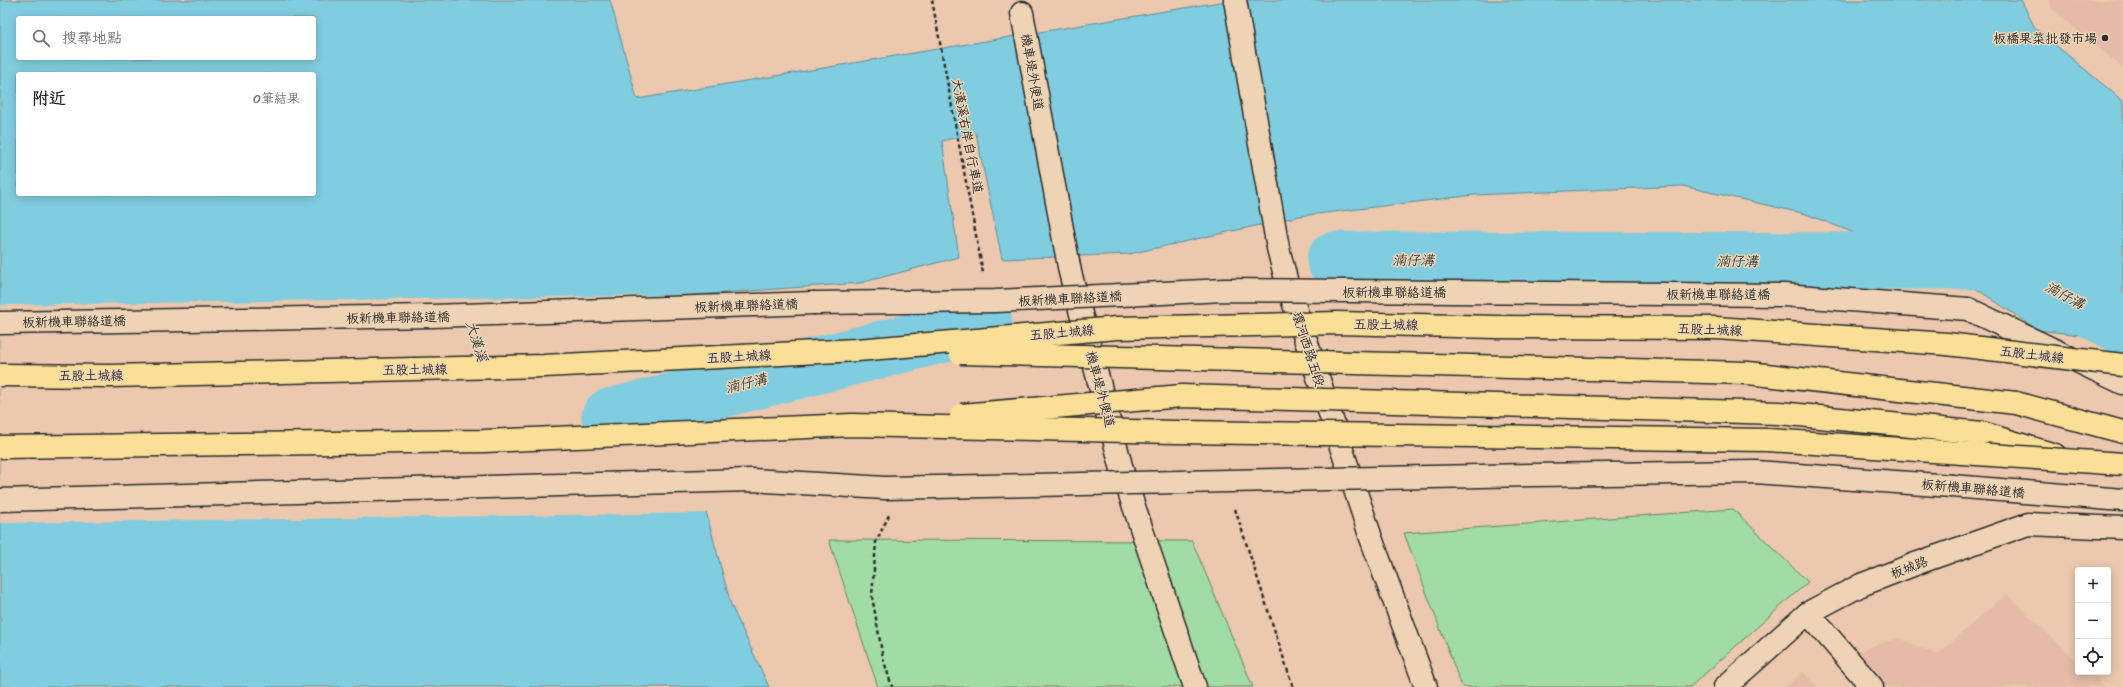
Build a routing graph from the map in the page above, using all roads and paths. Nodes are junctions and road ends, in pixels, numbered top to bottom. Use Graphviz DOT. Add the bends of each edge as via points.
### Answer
graph roads {
  1 [pos="932,0"];
  2 [pos="1235,0"];
  3 [pos="1022,13"];
  4 [pos="984,276"];
  5 [pos="0,323"];
  6 [pos="857,350"];
  7 [pos="2123,365"];
  8 [pos="0,375"];
  9 [pos="2123,383"];
  10 [pos="852,425"];
  11 [pos="2123,432"];
  12 [pos="0,447"];
  13 [pos="2123,464"];
  14 [pos="2123,475"];
  15 [pos="0,500"];
  16 [pos="2123,500"];
  17 [pos="2123,528"];
  18 [pos="1808,613"];
  19 [pos="1195,687"];
  20 [pos="1426,687"];
  21 [pos="1725,687"];
  22 [pos="1872,687"];
  1 -- 4 [label="path, 大漢溪右岸自行車道"];
  2 -- 20 [label="street, 環河西路五段" via="1278,248 1287,283 1371,538"];
  3 -- 19 [label="street, 機車堤外便道" via="1070,272 1124,477"];
  5 -- 9 [label="street, 板新機車聯絡道橋, bridge" via="432,316 805,303 995,301 1225,290 1784,295 1968,309"];
  6 -- 7 [label="highway, 五股土城線, bridge" via="1117,328 1338,323 1716,328 1947,344"];
  6 -- 8 [label="highway, 五股土城線, bridge" via="544,366 110,376"];
  6 -- 11 [label="highway, bridge" via="1748,373 2016,403"];
  10 -- 12 [label="highway, bridge" via="484,441"];
  10 -- 13 [label="highway, bridge" via="1768,440"];
  10 -- 14 [label="highway, bridge" via="1182,396 1779,413 1982,433"];
  15 -- 16 [label="street, 板新機車聯絡道橋, bridge" via="750,480 885,488 1531,474 1755,472"];
  17 -- 18 [label="street, 板城路" via="2028,524 1861,585"];
  18 -- 21 [label="street, 板城路"];
  18 -- 22 [label="street"];
}
